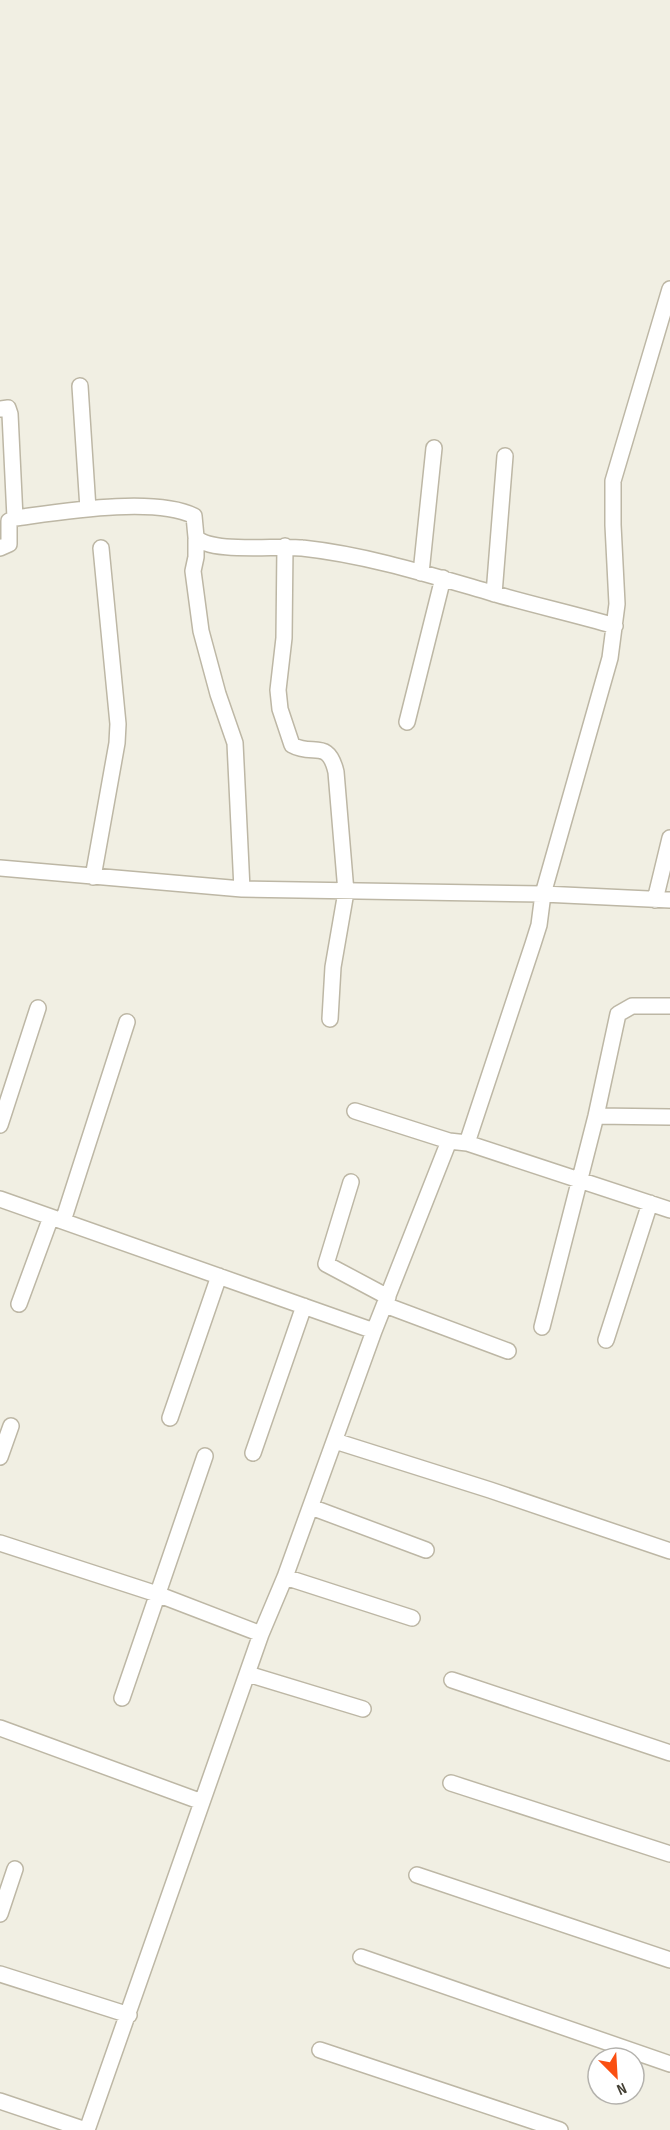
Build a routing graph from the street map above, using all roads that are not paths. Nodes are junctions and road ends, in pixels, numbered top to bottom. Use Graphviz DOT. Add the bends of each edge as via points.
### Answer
graph roads {
  1 [pos="670,289"];
  2 [pos="80,386"];
  3 [pos="0,409"];
  4 [pos="434,448"];
  5 [pos="505,456"];
  6 [pos="88,509"];
  7 [pos="15,518"];
  8 [pos="196,539"];
  9 [pos="285,546"];
  10 [pos="0,548"];
  11 [pos="100,548"];
  12 [pos="421,573"];
  13 [pos="442,578"];
  14 [pos="494,594"];
  15 [pos="615,626"];
  16 [pos="407,722"];
  17 [pos="670,838"];
  18 [pos="0,868"];
  19 [pos="93,877"];
  20 [pos="242,889"];
  21 [pos="346,892"];
  22 [pos="543,894"];
  23 [pos="663,900"];
  24 [pos="670,1006"];
  25 [pos="38,1008"];
  26 [pos="330,1019"];
  27 [pos="127,1022"];
  28 [pos="355,1111"];
  29 [pos="596,1116"];
  30 [pos="670,1117"];
  31 [pos="0,1125"];
  32 [pos="449,1142"];
  33 [pos="467,1143"];
  34 [pos="579,1179"];
  35 [pos="351,1182"];
  36 [pos="0,1199"];
  37 [pos="650,1203"];
  38 [pos="670,1210"];
  39 [pos="57,1219"];
  40 [pos="219,1276"];
  41 [pos="386,1301"];
  42 [pos="20,1304"];
  43 [pos="304,1306"];
  44 [pos="542,1327"];
  45 [pos="374,1331"];
  46 [pos="606,1340"];
  47 [pos="508,1351"];
  48 [pos="170,1418"];
  49 [pos="11,1426"];
  50 [pos="335,1442"];
  51 [pos="253,1453"];
  52 [pos="0,1456"];
  53 [pos="205,1456"];
  54 [pos="311,1507"];
  55 [pos="0,1543"];
  56 [pos="426,1550"];
  57 [pos="670,1551"];
  58 [pos="285,1577"];
  59 [pos="157,1594"];
  60 [pos="412,1618"];
  61 [pos="261,1634"];
  62 [pos="248,1674"];
  63 [pos="452,1680"];
  64 [pos="122,1698"];
  65 [pos="363,1709"];
  66 [pos="0,1728"];
  67 [pos="670,1753"];
  68 [pos="451,1783"];
  69 [pos="202,1802"];
  70 [pos="670,1854"];
  71 [pos="15,1869"];
  72 [pos="417,1875"];
  73 [pos="0,1914"];
  74 [pos="361,1957"];
  75 [pos="670,1960"];
  76 [pos="0,1974"];
  77 [pos="129,2015"];
  78 [pos="320,2050"];
  79 [pos="670,2064"];
  80 [pos="0,2101"];
  81 [pos="86,2130"];
  82 [pos="560,2130"];
  1 -- 15 [label="street" via="613,480"];
  2 -- 6 [label="street"];
  3 -- 7 [label="street" via="8,408 10,414"];
  4 -- 12 [label="street"];
  5 -- 14 [label="street"];
  6 -- 7 [label="street"];
  6 -- 8 [label="street" via="142,507 192,515"];
  7 -- 10 [label="street" via="9,521 9,544"];
  8 -- 9 [label="street" via="241,548"];
  8 -- 20 [label="street" via="193,571 201,631 235,743"];
  9 -- 12 [label="street" via="356,557"];
  9 -- 21 [label="street" via="280,709 292,745 321,749 334,763"];
  11 -- 19 [label="street" via="117,743"];
  12 -- 13 [label="street"];
  13 -- 14 [label="street"];
  13 -- 16 [label="street"];
  14 -- 15 [label="street"];
  15 -- 22 [label="street" via="610,658"];
  17 -- 23 [label="street"];
  18 -- 19 [label="street"];
  19 -- 20 [label="street"];
  20 -- 21 [label="street"];
  21 -- 22 [label="street"];
  21 -- 26 [label="street" via="333,967"];
  22 -- 23 [label="street"];
  22 -- 33 [label="street" via="536,934"];
  24 -- 29 [label="street" via="632,1006 618,1014"];
  25 -- 31 [label="street"];
  27 -- 39 [label="street"];
  28 -- 32 [label="street"];
  29 -- 30 [label="street"];
  29 -- 34 [label="street"];
  32 -- 33 [label="street"];
  32 -- 41 [label="street"];
  33 -- 34 [label="street"];
  34 -- 37 [label="street"];
  34 -- 44 [label="street"];
  35 -- 41 [label="street" via="326,1264"];
  36 -- 39 [label="street"];
  37 -- 38 [label="street"];
  37 -- 46 [label="street"];
  39 -- 40 [label="street"];
  39 -- 42 [label="street"];
  40 -- 43 [label="street"];
  40 -- 48 [label="street"];
  41 -- 45 [label="street"];
  41 -- 47 [label="street"];
  43 -- 45 [label="street"];
  43 -- 51 [label="street"];
  45 -- 50 [label="street"];
  49 -- 52 [label="street"];
  50 -- 54 [label="street"];
  50 -- 57 [label="street"];
  53 -- 59 [label="street"];
  54 -- 56 [label="street"];
  54 -- 58 [label="street"];
  55 -- 59 [label="street"];
  58 -- 60 [label="street"];
  58 -- 61 [label="street"];
  59 -- 61 [label="street"];
  59 -- 64 [label="street"];
  61 -- 62 [label="street"];
  62 -- 65 [label="street"];
  62 -- 69 [label="street"];
  63 -- 67 [label="street"];
  66 -- 69 [label="street"];
  68 -- 70 [label="street"];
  69 -- 77 [label="street"];
  71 -- 73 [label="street"];
  72 -- 75 [label="street"];
  74 -- 79 [label="street"];
  76 -- 77 [label="street"];
  77 -- 81 [label="street"];
  78 -- 82 [label="street"];
  80 -- 81 [label="street"];
}
